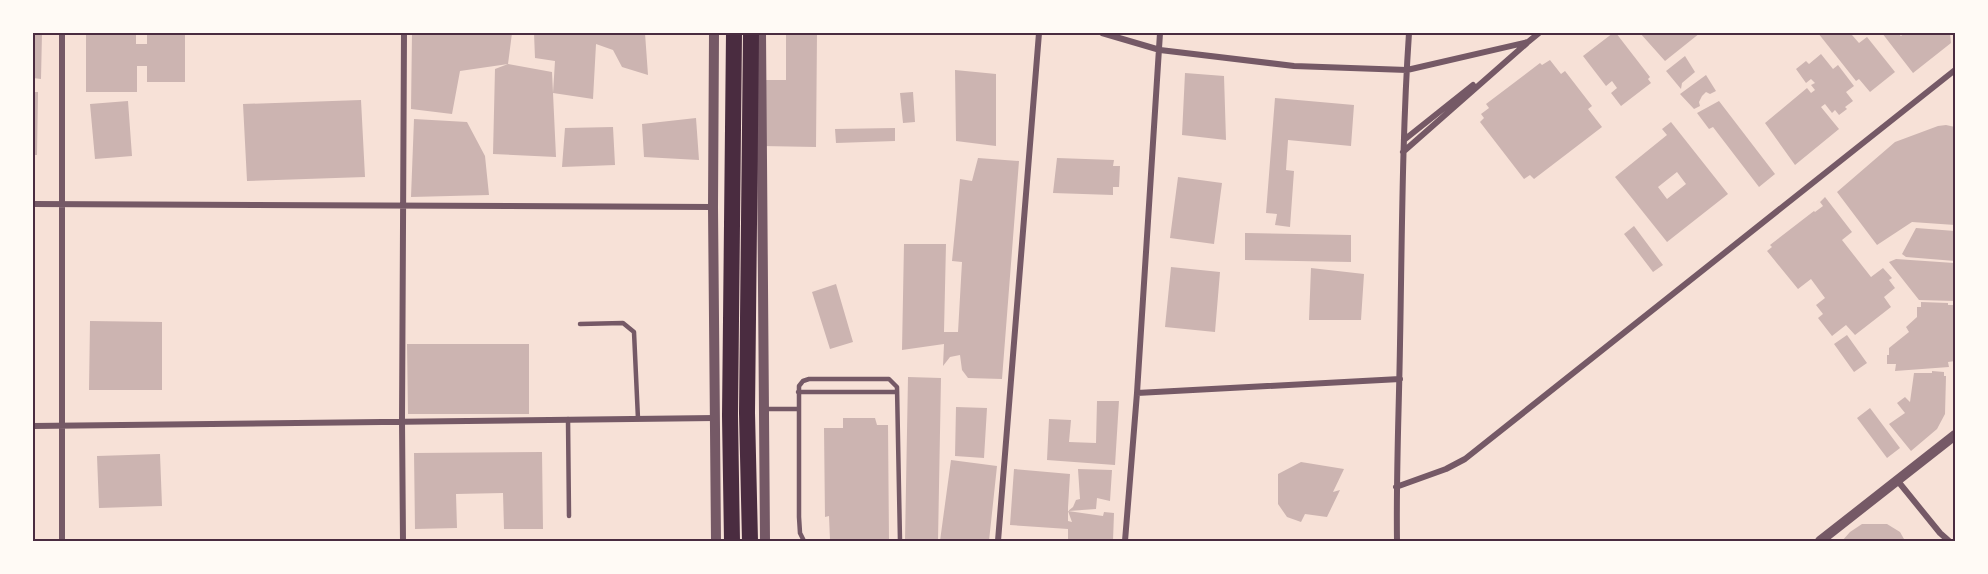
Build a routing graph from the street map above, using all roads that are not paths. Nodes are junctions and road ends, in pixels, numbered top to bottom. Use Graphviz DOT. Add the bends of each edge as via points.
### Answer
graph roads {
  1 [pos="62,33"];
  2 [pos="404,33"];
  3 [pos="714,33"];
  4 [pos="734,33"];
  5 [pos="751,33"];
  6 [pos="761,33"];
  7 [pos="1039,33"];
  8 [pos="1102,33"];
  9 [pos="1160,33"];
  10 [pos="1409,33"];
  11 [pos="1539,33"];
  12 [pos="1528,42"];
  13 [pos="1160,50"];
  14 [pos="1407,70"];
  15 [pos="1955,70"];
  16 [pos="1404,140"];
  17 [pos="1403,152"];
  18 [pos="33,204"];
  19 [pos="62,204"];
  20 [pos="403,207"];
  21 [pos="713,207"];
  22 [pos="580,324"];
  23 [pos="1400,379"];
  24 [pos="798,392"];
  25 [pos="897,393"];
  26 [pos="1137,393"];
  27 [pos="763,409"];
  28 [pos="798,409"];
  29 [pos="715,418"];
  30 [pos="568,419"];
  31 [pos="638,419"];
  32 [pos="402,421"];
  33 [pos="33,426"];
  34 [pos="62,426"];
  35 [pos="1955,435"];
  36 [pos="1897,480"];
  37 [pos="1396,488"];
  38 [pos="569,516"];
  39 [pos="62,541"];
  40 [pos="403,541"];
  41 [pos="716,541"];
  42 [pos="732,541"];
  43 [pos="750,541"];
  44 [pos="765,541"];
  45 [pos="804,541"];
  46 [pos="900,541"];
  47 [pos="998,541"];
  48 [pos="1125,541"];
  49 [pos="1396,541"];
  50 [pos="1820,541"];
  51 [pos="1949,541"];
  1 -- 19 [label="street"];
  2 -- 20 [label="street"];
  3 -- 21 [label="street"];
  4 -- 42 [label="highway"];
  5 -- 43 [label="highway" via="747,413"];
  6 -- 27 [label="street"];
  7 -- 47 [label="street"];
  8 -- 13 [label="street"];
  9 -- 13 [label="street"];
  10 -- 14 [label="street"];
  11 -- 12 [label="street"];
  12 -- 14 [label="street"];
  12 -- 16 [label="street"];
  12 -- 17 [label="street"];
  13 -- 14 [label="street" via="1294,66"];
  13 -- 26 [label="street"];
  14 -- 16 [label="street"];
  15 -- 37 [label="street" via="1465,459"];
  16 -- 17 [label="street"];
  17 -- 23 [label="street"];
  18 -- 19 [label="street"];
  19 -- 20 [label="street"];
  19 -- 34 [label="street"];
  20 -- 21 [label="street"];
  20 -- 32 [label="street"];
  21 -- 29 [label="street"];
  22 -- 31 [label="lane" via="623,323 634,332"];
  23 -- 26 [label="street"];
  23 -- 37 [label="street"];
  24 -- 25 [label="lane"];
  24 -- 25 [label="lane" via="808,379 889,379"];
  24 -- 28 [label="lane"];
  25 -- 46 [label="lane"];
  26 -- 48 [label="street"];
  27 -- 28 [label="lane"];
  27 -- 44 [label="street"];
  28 -- 45 [label="lane" via="799,518"];
  29 -- 31 [label="street"];
  29 -- 41 [label="street"];
  30 -- 31 [label="street"];
  30 -- 32 [label="street"];
  30 -- 38 [label="lane"];
  32 -- 34 [label="street"];
  32 -- 40 [label="street"];
  33 -- 34 [label="street"];
  34 -- 39 [label="street"];
  35 -- 36 [label="street"];
  36 -- 50 [label="street"];
  36 -- 51 [label="street"];
  37 -- 49 [label="street"];
}
